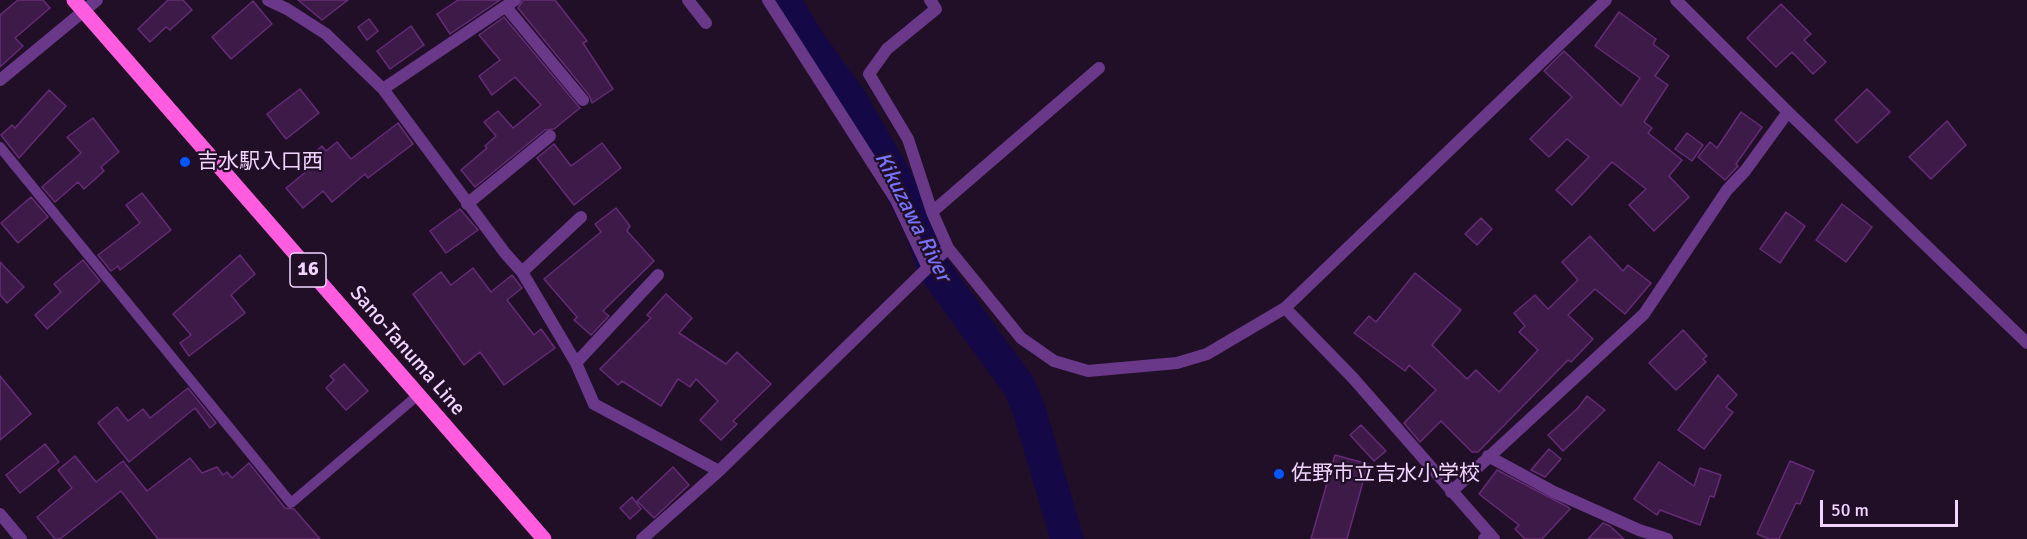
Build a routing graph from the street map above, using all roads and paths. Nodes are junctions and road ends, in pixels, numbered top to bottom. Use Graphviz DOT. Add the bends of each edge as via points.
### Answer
graph roads {
  1 [pos="97,0"];
  2 [pos="268,0"];
  3 [pos="688,0"];
  4 [pos="768,0"];
  5 [pos="930,0"];
  6 [pos="1606,0"];
  7 [pos="1676,0"];
  8 [pos="511,3"];
  9 [pos="79,6"];
  10 [pos="706,23"];
  11 [pos="1099,68"];
  12 [pos="1,78"];
  13 [pos="383,89"];
  14 [pos="583,100"];
  15 [pos="1788,112"];
  16 [pos="550,136"];
  17 [pos="0,147"];
  18 [pos="467,204"];
  19 [pos="932,212"];
  20 [pos="581,217"];
  21 [pos="948,248"];
  22 [pos="928,268"];
  23 [pos="522,272"];
  24 [pos="658,275"];
  25 [pos="1285,308"];
  26 [pos="2027,343"];
  27 [pos="576,363"];
  28 [pos="417,396"];
  29 [pos="1488,456"];
  30 [pos="719,471"];
  31 [pos="1451,492"];
  32 [pos="0,514"];
  33 [pos="1489,537"];
  34 [pos="21,539"];
  35 [pos="544,539"];
  36 [pos="642,539"];
  37 [pos="1667,539"];
  1 -- 9 [label="street"];
  2 -- 13 [label="street" via="326,34"];
  3 -- 10 [label="street"];
  4 -- 22 [label="street" via="890,190"];
  5 -- 19 [label="street" via="936,9 887,49 869,74 908,139"];
  6 -- 25 [label="street"];
  7 -- 15 [label="street"];
  8 -- 13 [label="street"];
  8 -- 14 [label="street"];
  9 -- 12 [label="street"];
  9 -- 28 [label="main road, Sano-Tanuma Line / 16"];
  11 -- 19 [label="street"];
  13 -- 18 [label="street"];
  15 -- 26 [label="street"];
  15 -- 29 [label="street" via="1727,190 1644,314"];
  16 -- 18 [label="street"];
  17 -- 28 [label="lane" via="291,503"];
  18 -- 23 [label="street"];
  19 -- 21 [label="street"];
  20 -- 23 [label="street"];
  21 -- 22 [label="street"];
  21 -- 25 [label="street" via="1021,338 1054,362 1088,371 1177,363 1207,354"];
  22 -- 30 [label="street"];
  23 -- 27 [label="street"];
  24 -- 27 [label="street"];
  25 -- 31 [label="street" via="1353,378"];
  27 -- 30 [label="street" via="594,404"];
  28 -- 35 [label="main road, Sano-Tanuma Line / 16"];
  29 -- 31 [label="street"];
  29 -- 37 [label="street" via="1554,492"];
  30 -- 36 [label="street"];
  31 -- 33 [label="street"];
  32 -- 34 [label="street"];
}
